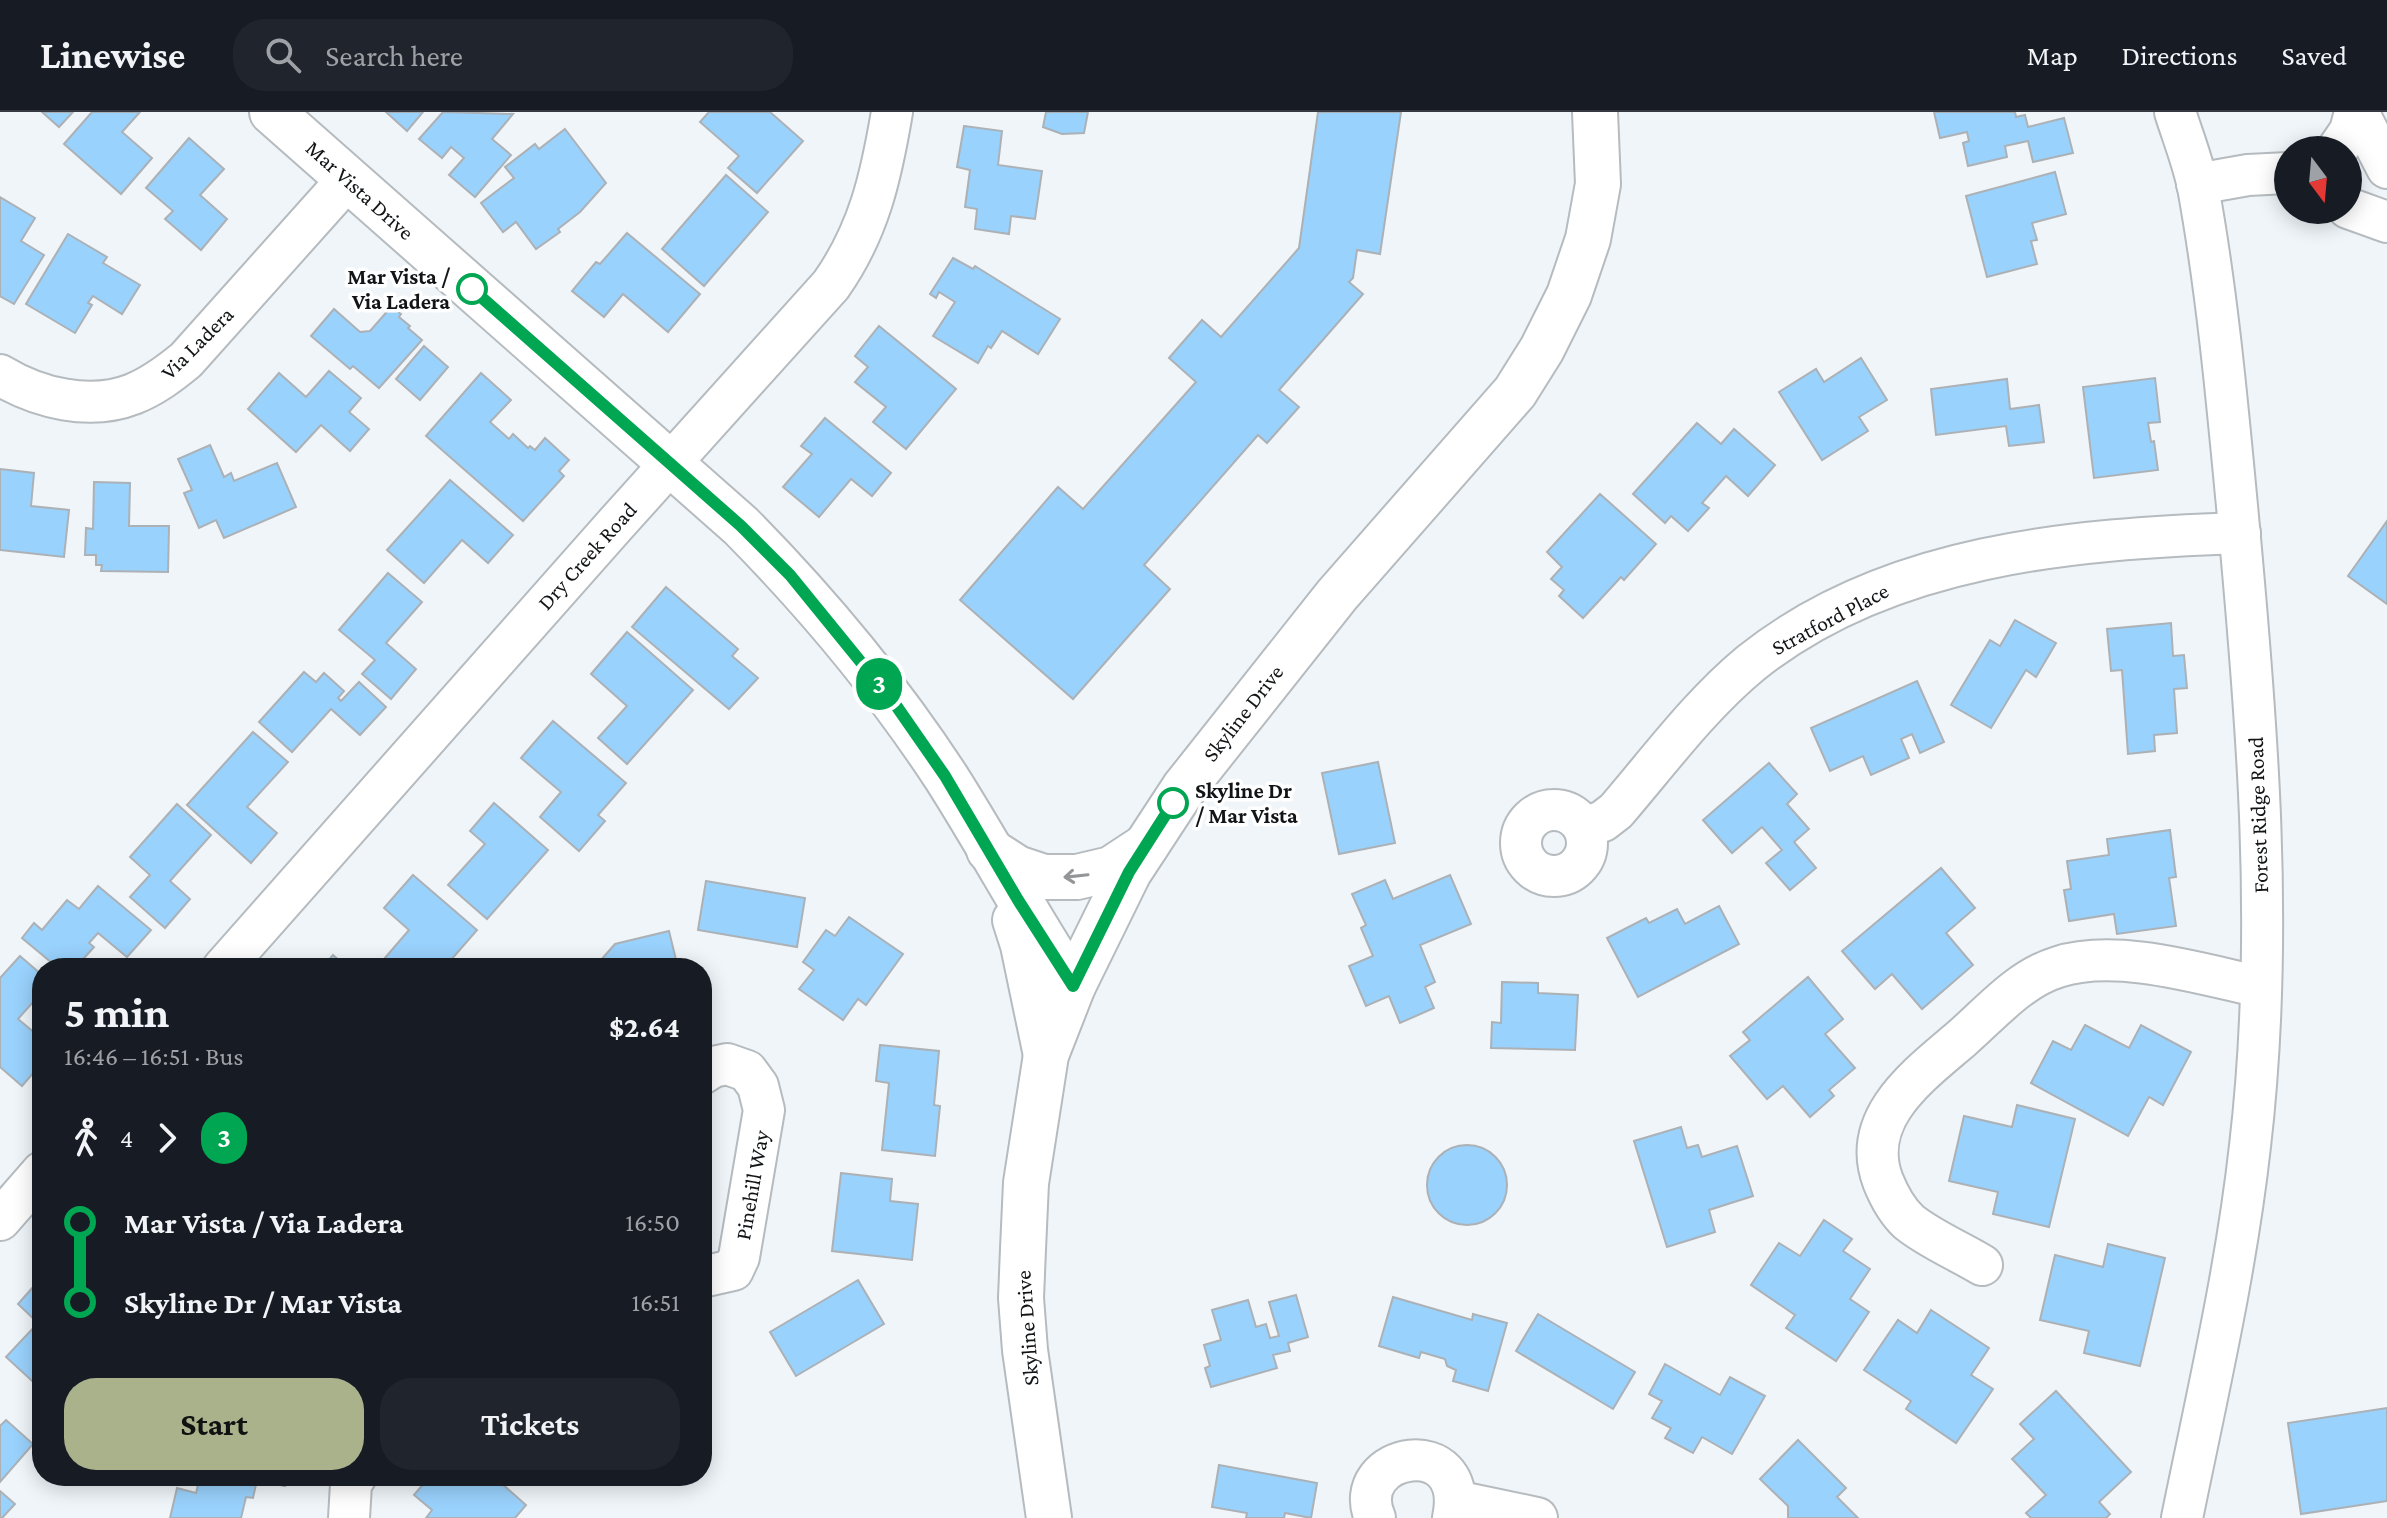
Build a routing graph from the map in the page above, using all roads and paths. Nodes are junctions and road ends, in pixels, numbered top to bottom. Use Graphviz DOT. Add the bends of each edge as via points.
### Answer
graph roads {
  1 [pos="272,112"];
  2 [pos="892,112"];
  3 [pos="1595,112"];
  4 [pos="2175,112"];
  5 [pos="2356,112"];
  6 [pos="2347,136"];
  7 [pos="2387,168"];
  8 [pos="2274,174"];
  9 [pos="347,180"];
  10 [pos="2197,184"];
  11 [pos="2362,213"];
  12 [pos="2387,222"];
  13 [pos="0,375"];
  14 [pos="670,463"];
  15 [pos="2240,533"];
  16 [pos="1584,828"];
  17 [pos="1146,846"];
  18 [pos="989,850"];
  19 [pos="232,958"];
  20 [pos="1073,986"];
  21 [pos="2261,987"];
  22 [pos="1046,1055"];
  23 [pos="712,1068"];
  24 [pos="32,1183"];
  25 [pos="0,1220"];
  26 [pos="1982,1265"];
  27 [pos="712,1275"];
  28 [pos="351,1486"];
  29 [pos="1454,1510"];
  30 [pos="349,1518"];
  31 [pos="1049,1518"];
  32 [pos="1375,1518"];
  33 [pos="1537,1518"];
  34 [pos="2182,1518"];
  1 -- 9 [label="street, Mar Vista Drive"];
  2 -- 14 [label="street, Dry Creek Road" via="873,203 849,259"];
  3 -- 17 [label="street, Skyline Drive" via="1598,184 1588,239 1569,295 1542,349 1515,392 1337,595 1184,788"];
  4 -- 10 [label="street, Forest Ridge Road"];
  5 -- 6 [label="street"];
  5 -- 7 [label="street"];
  8 -- 10 [label="street"];
  9 -- 13 [label="street, Via Ladera" via="186,360 158,382 131,395 72,400 45,395"];
  9 -- 14 [label="street, Mar Vista Drive"];
  10 -- 15 [label="street, Forest Ridge Road"];
  11 -- 12 [label="street"];
  14 -- 18 [label="street, Mar Vista Drive" via="790,575 838,633 895,704"];
  14 -- 19 [label="street, Dry Creek Road"];
  15 -- 16 [label="street, Stratford Place" via="2066,546 1909,578 1859,600 1752,662 1719,691 1616,811"];
  15 -- 21 [label="street, Forest Ridge Road" via="2258,767"];
  17 -- 18 [label="street, one-way" via="1111,869 1077,877 1044,877"];
  17 -- 20 [label="street, Skyline Drive"];
  18 -- 20 [label="street, Mar Vista Drive"];
  18 -- 22 [label="street" via="1023,945"];
  20 -- 22 [label="street, Skyline Drive"];
  21 -- 26 [label="street" via="2117,961 2059,967 2014,991 1917,1077 1882,1124 1880,1172 1891,1199 1910,1222"];
  21 -- 34 [label="street, Forest Ridge Road" via="2251,1144 2236,1257"];
  22 -- 31 [label="street, Skyline Drive" via="1026,1183 1021,1298"];
  23 -- 27 [label="street, Pinehill Way" via="727,1064 747,1071 758,1086 764,1110 739,1257 733,1270"];
  24 -- 25 [label="street"];
  28 -- 30 [label="street"];
  29 -- 32 [label="street" via="1454,1487 1446,1474 1435,1464 1406,1459 1378,1478 1372,1493"];
  29 -- 33 [label="street"];
}
